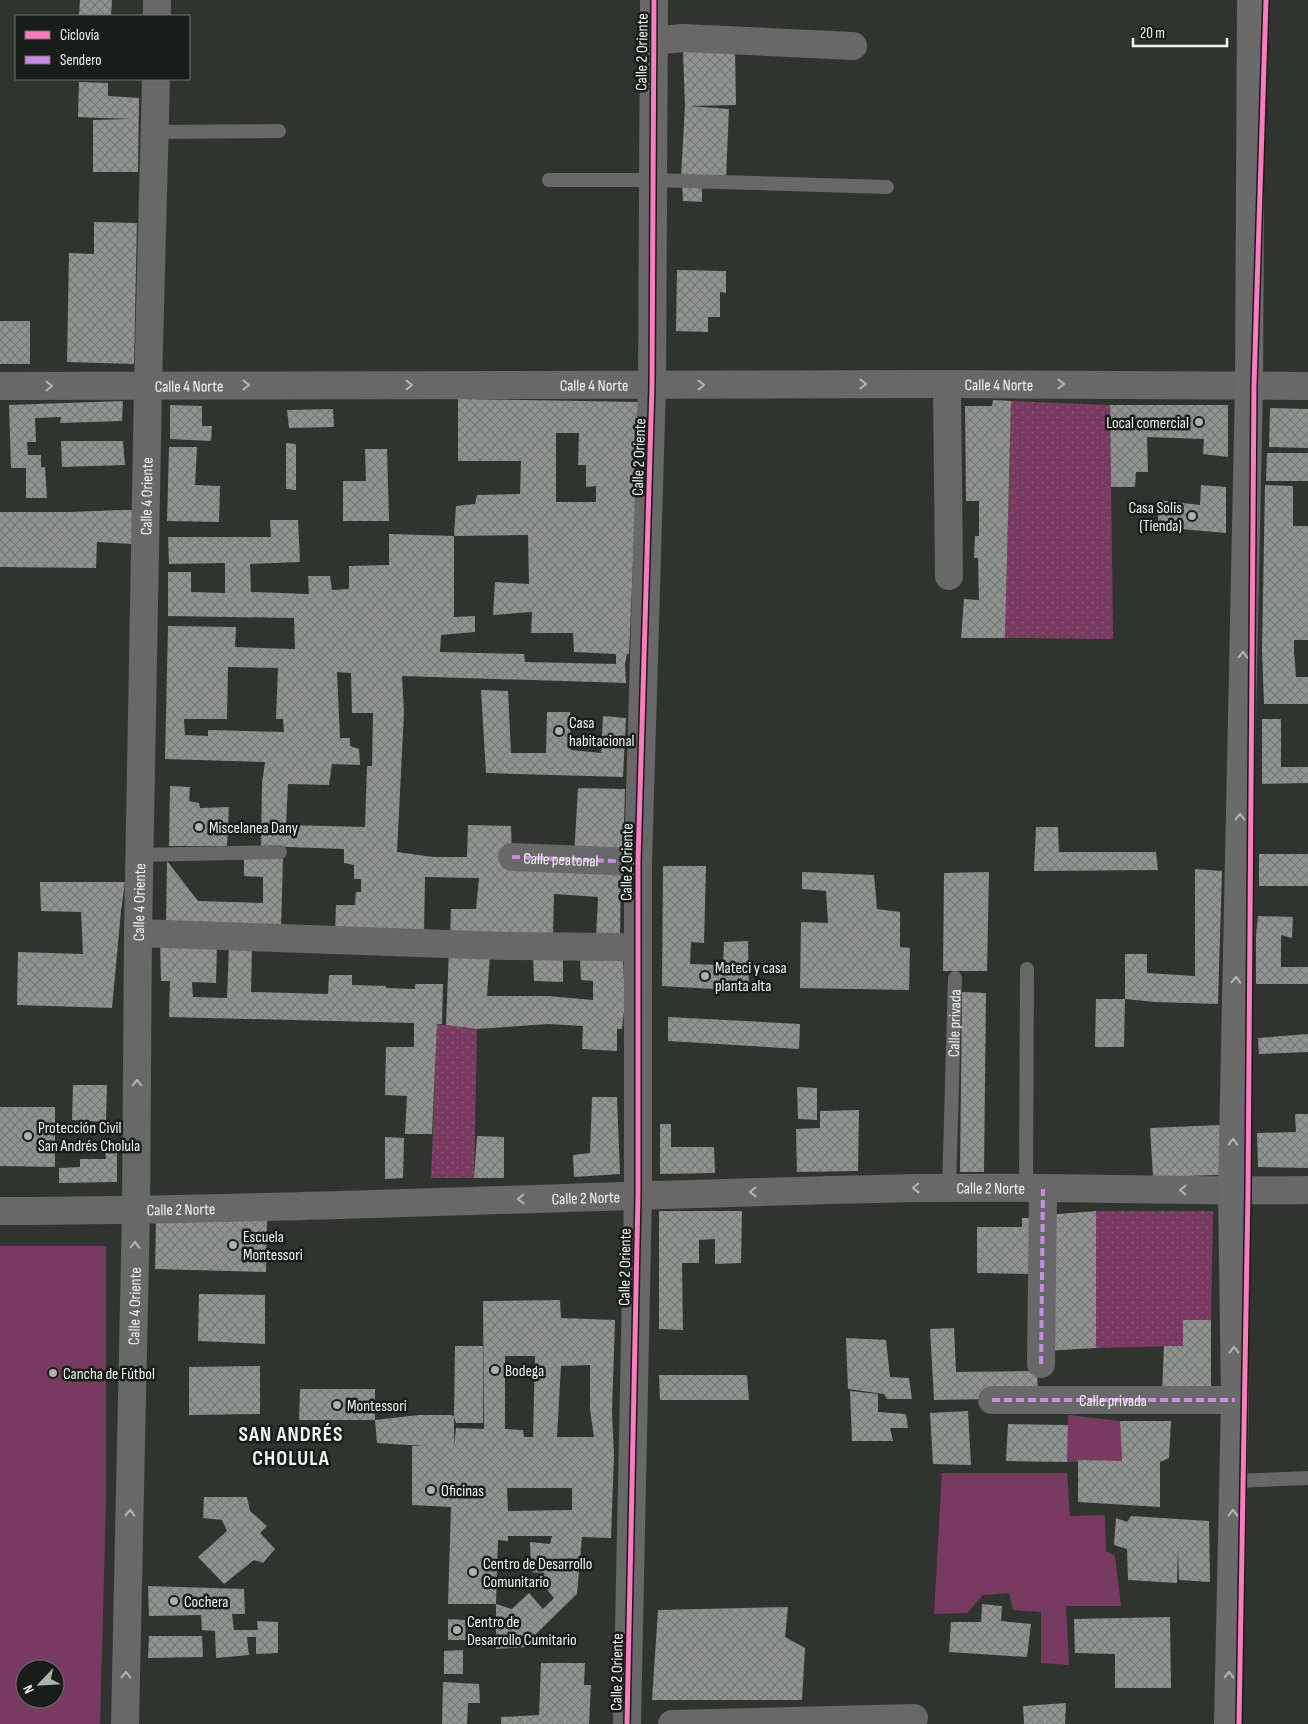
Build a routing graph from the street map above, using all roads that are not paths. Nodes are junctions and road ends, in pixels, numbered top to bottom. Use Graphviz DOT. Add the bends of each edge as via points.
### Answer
graph roads {
  1 [pos="158,0"];
  2 [pos="654,0"];
  3 [pos="1251,0"];
  4 [pos="157,15"];
  5 [pos="653,41"];
  6 [pos="853,46"];
  7 [pos="156,80"];
  8 [pos="279,131"];
  9 [pos="155,132"];
  10 [pos="549,180"];
  11 [pos="652,180"];
  12 [pos="887,187"];
  13 [pos="947,384"];
  14 [pos="652,385"];
  15 [pos="1248,385"];
  16 [pos="0,386"];
  17 [pos="148,386"];
  18 [pos="1308,386"];
  19 [pos="949,576"];
  20 [pos="280,852"];
  21 [pos="139,855"];
  22 [pos="512,857"];
  23 [pos="638,862"];
  24 [pos="138,933"];
  25 [pos="637,949"];
  26 [pos="1027,969"];
  27 [pos="955,978"];
  28 [pos="949,1189"];
  29 [pos="1034,1189"];
  30 [pos="1308,1190"];
  31 [pos="1232,1191"];
  32 [pos="638,1195"];
  33 [pos="136,1210"];
  34 [pos="0,1211"];
  35 [pos="1041,1364"];
  36 [pos="992,1400"];
  37 [pos="1235,1400"];
  38 [pos="1308,1478"];
  39 [pos="1234,1481"];
  40 [pos="914,1718"];
  41 [pos="125,1724"];
  42 [pos="627,1724"];
  43 [pos="672,1724"];
  44 [pos="1228,1724"];
  1 -- 4 [label="street"];
  2 -- 5 [label="street, Calle 2 Oriente"];
  3 -- 15 [label="main road"];
  5 -- 6 [label="street" via="683,38"];
  5 -- 11 [label="street, Calle 2 Oriente"];
  7 -- 9 [label="street, Calle 4 Oriente"];
  8 -- 9 [label="lane"];
  9 -- 17 [label="street, Calle 4 Oriente"];
  10 -- 11 [label="lane"];
  11 -- 12 [label="lane"];
  11 -- 14 [label="street, Calle 2 Oriente"];
  14 -- 13 [label="street, Calle 4 Norte, one-way"];
  13 -- 15 [label="street, Calle 4 Norte, one-way"];
  13 -- 19 [label="street"];
  17 -- 14 [label="street, Calle 4 Norte, one-way"];
  14 -- 23 [label="street, Calle 2 Oriente"];
  15 -- 18 [label="street, Calle 4 Norte"];
  31 -- 15 [label="main road, one-way"];
  16 -- 17 [label="street, Calle 4 Norte, one-way"];
  17 -- 21 [label="street, Calle 4 Oriente"];
  20 -- 21 [label="lane"];
  21 -- 24 [label="street, Calle 4 Oriente"];
  22 -- 23 [label="street, Calle peatonal"];
  23 -- 25 [label="street, Calle 2 Oriente"];
  24 -- 25 [label="street"];
  33 -- 24 [label="street, Calle 4 Oriente, one-way"];
  25 -- 32 [label="street, Calle 2 Oriente"];
  26 -- 29 [label="lane"];
  27 -- 28 [label="lane, Calle privada"];
  28 -- 29 [label="street, Calle 2 Norte"];
  28 -- 32 [label="street, Calle 2 Norte, one-way"];
  31 -- 29 [label="street, Calle 2 Norte, one-way"];
  29 -- 35 [label="street"];
  30 -- 31 [label="street, Calle 2 Norte"];
  37 -- 31 [label="main road, one-way"];
  32 -- 33 [label="street, Calle 2 Norte, one-way"];
  32 -- 42 [label="street, Calle 2 Oriente"];
  33 -- 34 [label="street, Calle 2 Norte"];
  41 -- 33 [label="street, Calle 4 Oriente, one-way"];
  36 -- 37 [label="street, Calle privada"];
  37 -- 39 [label="main road"];
  38 -- 39 [label="lane"];
  44 -- 39 [label="main road, one-way"];
  40 -- 43 [label="street"];
}
